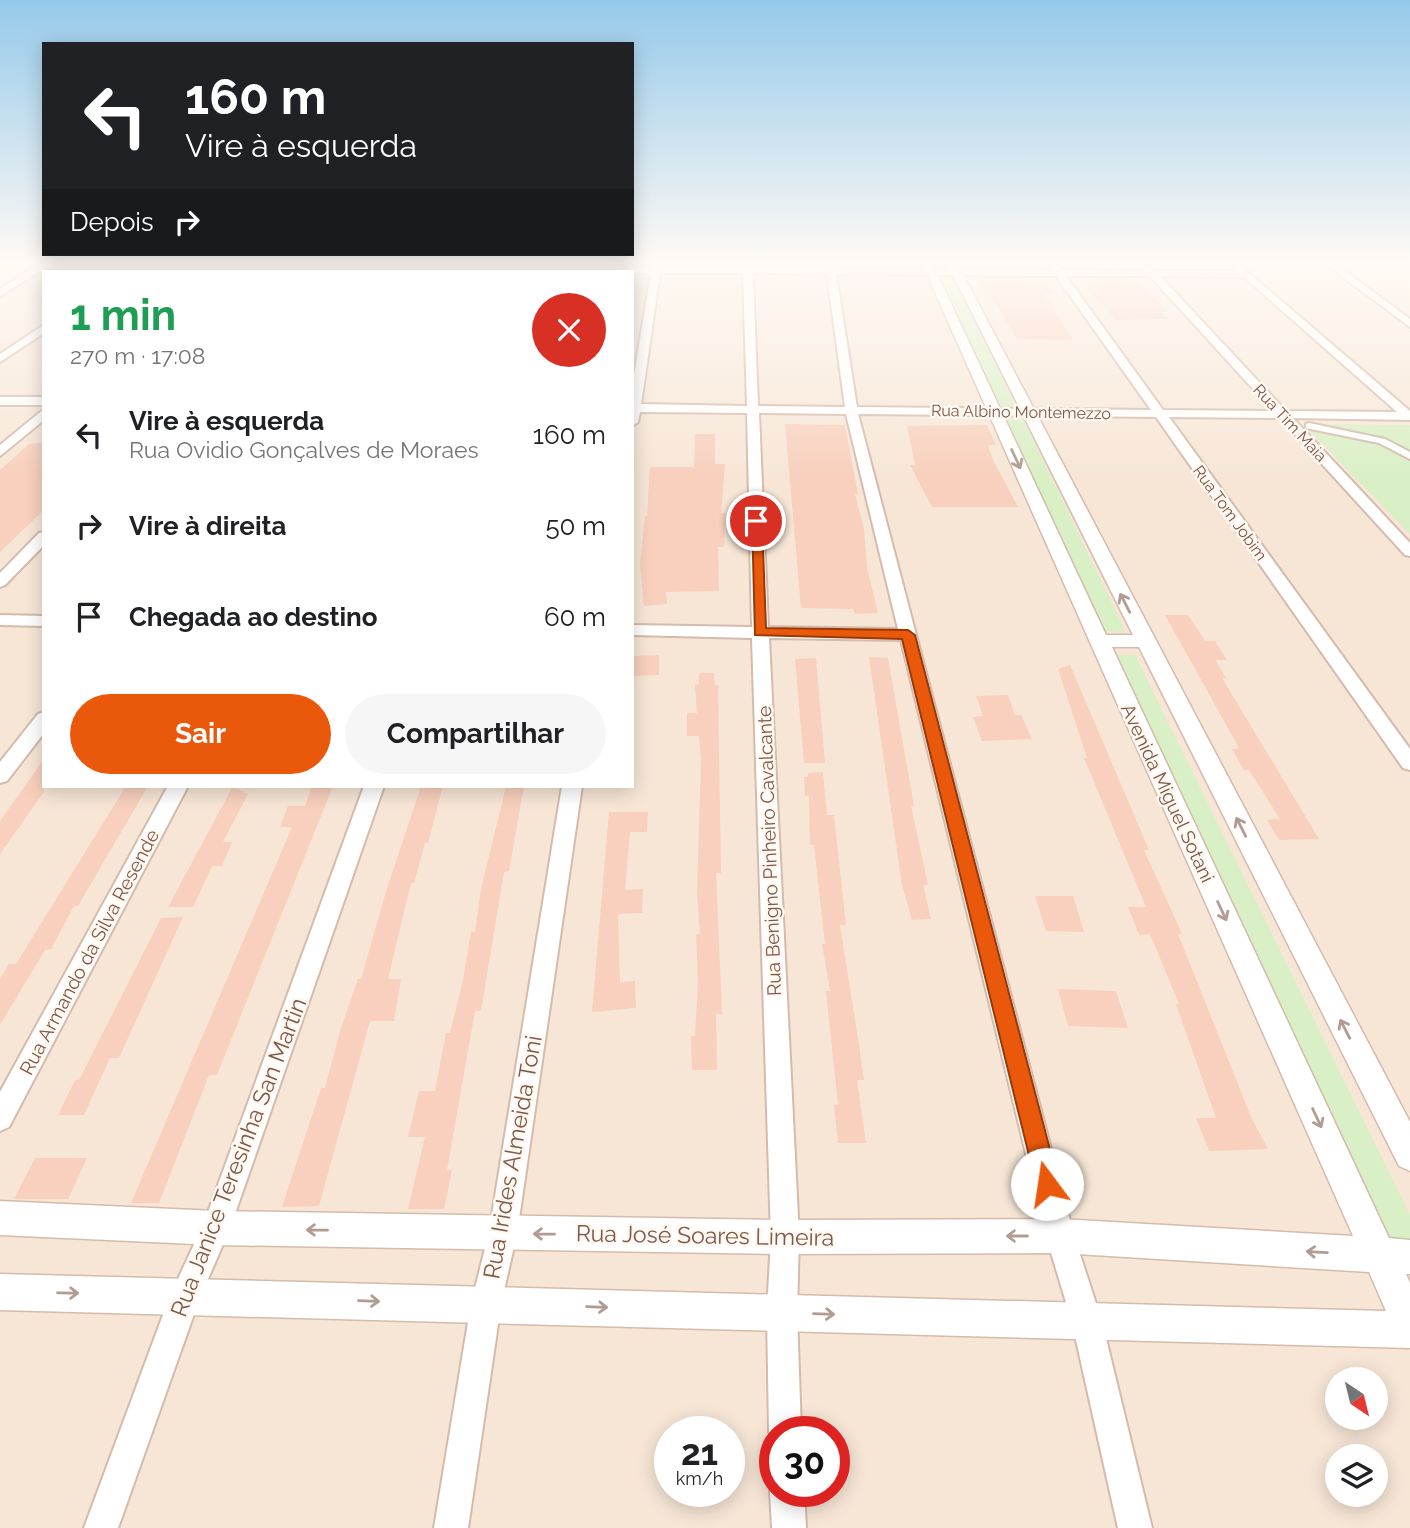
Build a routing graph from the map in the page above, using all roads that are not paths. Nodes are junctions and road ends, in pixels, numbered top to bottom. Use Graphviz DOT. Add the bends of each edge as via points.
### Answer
graph roads {
  1 [pos="35,334"];
  2 [pos="645,334"];
  3 [pos="750,334"];
  4 [pos="840,334"];
  5 [pos="966,334"];
  6 [pos="981,334"];
  7 [pos="1102,334"];
  8 [pos="1209,334"];
  9 [pos="1316,334"];
  10 [pos="0,359"];
  11 [pos="0,401"];
  12 [pos="42,401"];
  13 [pos="634,402"];
  14 [pos="634,408"];
  15 [pos="753,409"];
  16 [pos="851,410"];
  17 [pos="994,411"];
  18 [pos="1027,412"];
  19 [pos="1158,413"];
  20 [pos="1283,414"];
  21 [pos="42,416"];
  22 [pos="1410,416"];
  23 [pos="1310,426"];
  24 [pos="0,452"];
  25 [pos="1410,456"];
  26 [pos="42,538"];
  27 [pos="1410,552"];
  28 [pos="0,582"];
  29 [pos="0,620"];
  30 [pos="42,621"];
  31 [pos="634,630"];
  32 [pos="760,632"];
  33 [pos="908,635"];
  34 [pos="1099,641"];
  35 [pos="1145,641"];
  36 [pos="42,722"];
  37 [pos="1410,763"];
  38 [pos="0,776"];
  39 [pos="177,788"];
  40 [pos="373,788"];
  41 [pos="572,788"];
  42 [pos="0,1118"];
  43 [pos="1410,1155"];
  44 [pos="0,1218"];
  45 [pos="216,1228"];
  46 [pos="503,1233"];
  47 [pos="1060,1236"];
  48 [pos="785,1237"];
  49 [pos="1395,1256"];
  50 [pos="0,1292"];
  51 [pos="185,1296"];
  52 [pos="486,1304"];
  53 [pos="782,1312"];
  54 [pos="1087,1322"];
  55 [pos="1410,1323"];
  56 [pos="1410,1330"];
  57 [pos="785,1416"];
  58 [pos="788,1507"];
  59 [pos="101,1528"];
  60 [pos="450,1528"];
  61 [pos="789,1528"];
  62 [pos="1135,1528"];
  1 -- 10 [label="street"];
  2 -- 13 [label="street"];
  3 -- 15 [label="street, Rua Benigno Pinheiro Cavalcante"];
  4 -- 16 [label="street"];
  5 -- 17 [label="street, Avenida Miguel Sotani"];
  6 -- 18 [label="street"];
  7 -- 19 [label="street, Rua Tom Jobim"];
  8 -- 20 [label="street, Rua Tim Maia"];
  9 -- 22 [label="street"];
  11 -- 12 [label="street"];
  14 -- 15 [label="street, Rua Albino Montemezzo"];
  15 -- 16 [label="street, Rua Albino Montemezzo"];
  15 -- 32 [label="street, Rua Benigno Pinheiro Cavalcante"];
  16 -- 17 [label="street, Rua Albino Montemezzo"];
  16 -- 33 [label="street"];
  17 -- 18 [label="street, Rua Albino Montemezzo"];
  17 -- 34 [label="street, Avenida Miguel Sotani, one-way"];
  18 -- 19 [label="street, Rua Albino Montemezzo"];
  35 -- 18 [label="street, one-way"];
  19 -- 20 [label="street, Rua Albino Montemezzo"];
  19 -- 37 [label="street, Rua Tom Jobim"];
  20 -- 22 [label="street, Rua Albino Montemezzo"];
  20 -- 27 [label="street, Rua Tim Maia"];
  21 -- 24 [label="street"];
  23 -- 25 [label="street" via="1382,441"];
  26 -- 28 [label="street"];
  29 -- 30 [label="street"];
  31 -- 32 [label="street"];
  32 -- 33 [label="street"];
  32 -- 48 [label="street, Rua Benigno Pinheiro Cavalcante"];
  33 -- 47 [label="street"];
  34 -- 35 [label="street"];
  34 -- 49 [label="street, Avenida Miguel Sotani, one-way"];
  43 -- 35 [label="street, one-way"];
  36 -- 38 [label="street"];
  39 -- 42 [label="street, Rua Armando da Silva Resende"];
  40 -- 45 [label="street, Rua Janice Teresinha San Martin"];
  41 -- 46 [label="street, Rua Irides Almeida Toni"];
  44 -- 45 [label="street, Rua José Soares Limeira"];
  46 -- 45 [label="street, Rua José Soares Limeira, one-way"];
  45 -- 51 [label="street, Rua Janice Teresinha San Martin"];
  48 -- 46 [label="street, Rua José Soares Limeira, one-way"];
  46 -- 52 [label="street, Rua Irides Almeida Toni"];
  47 -- 48 [label="street, Rua José Soares Limeira, one-way"];
  49 -- 47 [label="street, Rua José Soares Limeira, one-way"];
  47 -- 54 [label="street"];
  48 -- 53 [label="street, Rua Benigno Pinheiro Cavalcante"];
  49 -- 55 [label="street, Avenida Miguel Sotani"];
  50 -- 51 [label="street, one-way"];
  51 -- 52 [label="street, one-way"];
  51 -- 59 [label="street, Rua Janice Teresinha San Martin"];
  52 -- 53 [label="street, one-way"];
  52 -- 60 [label="street, Rua Irides Almeida Toni"];
  53 -- 54 [label="street, one-way"];
  53 -- 57 [label="street, Rua Benigno Pinheiro Cavalcante"];
  54 -- 56 [label="street"];
  54 -- 62 [label="street"];
  58 -- 61 [label="street"];
}
